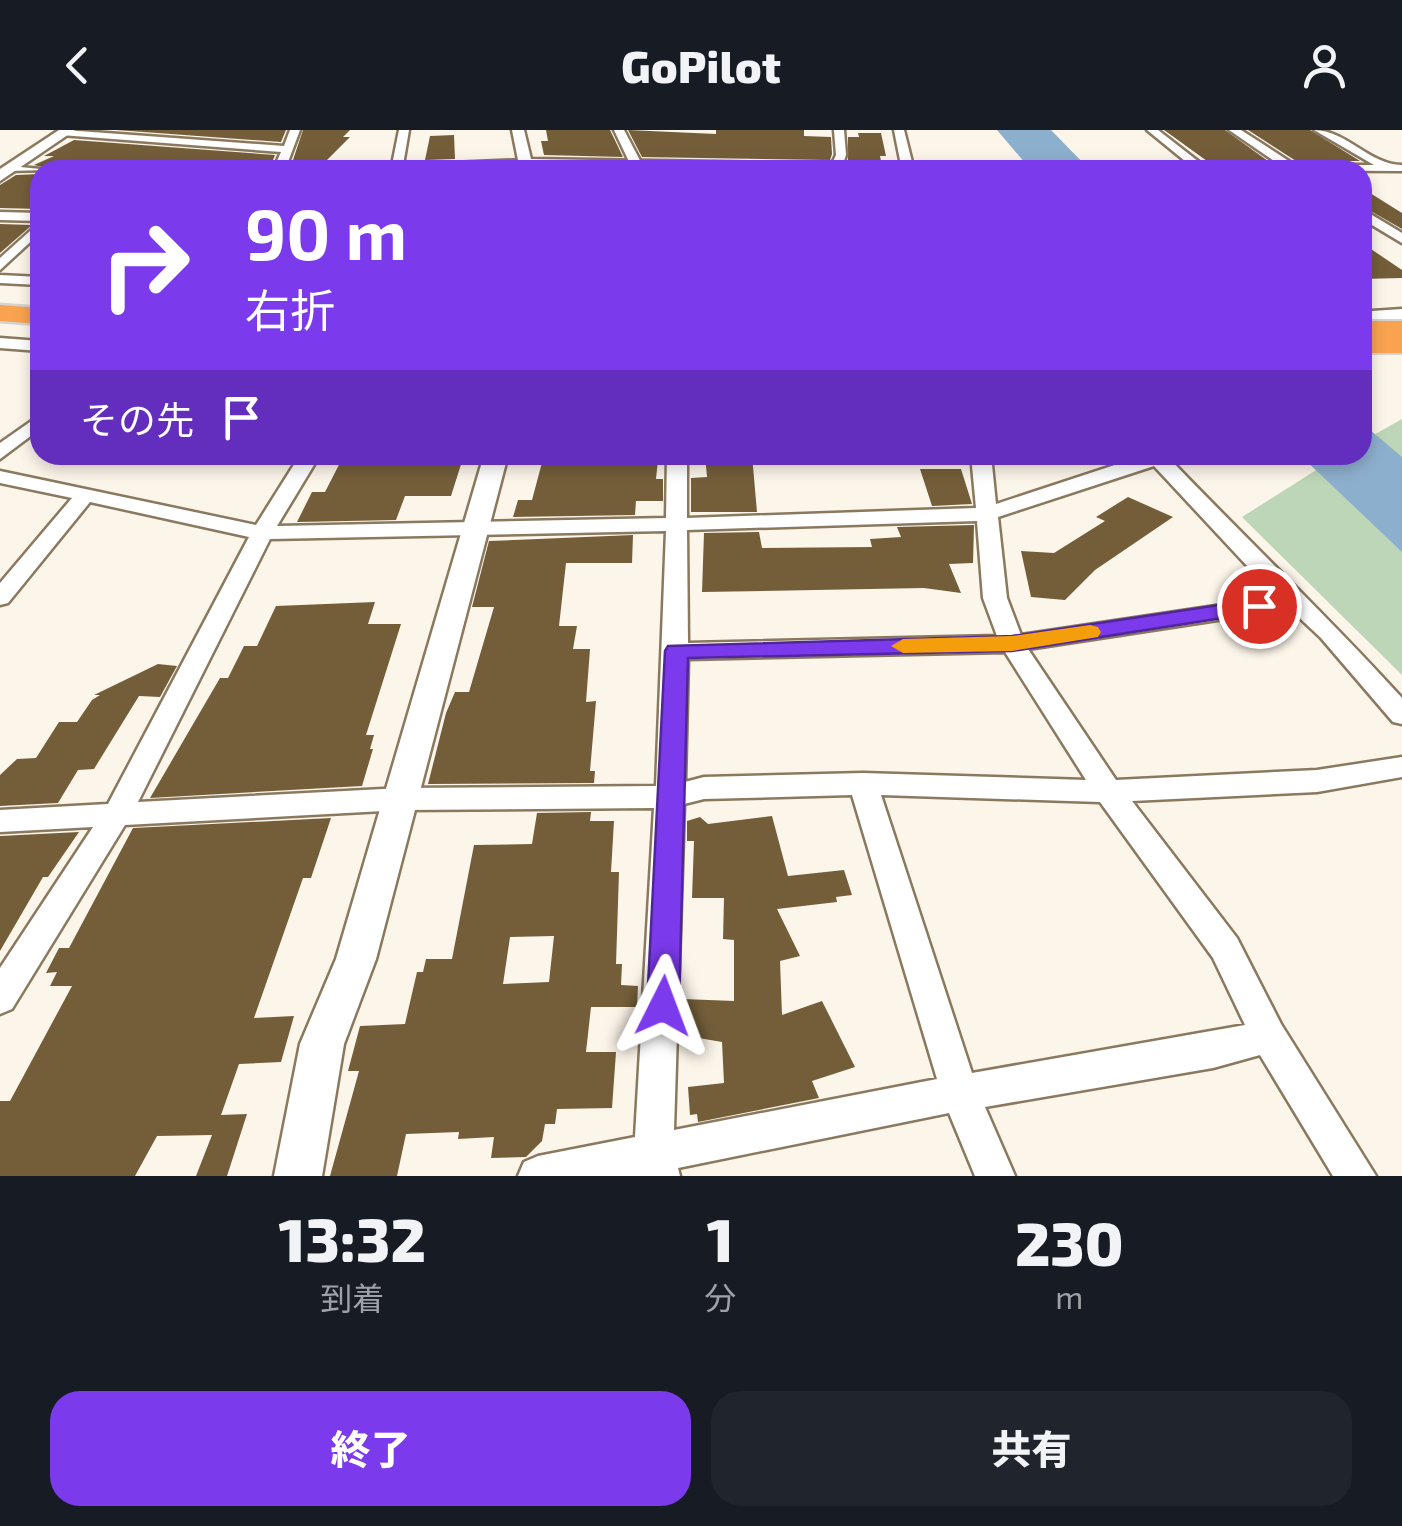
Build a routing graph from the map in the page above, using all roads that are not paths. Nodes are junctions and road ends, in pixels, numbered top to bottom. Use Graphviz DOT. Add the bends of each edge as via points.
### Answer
graph roads {
  1 [pos="295,130"];
  2 [pos="404,130"];
  3 [pos="518,130"];
  4 [pos="619,130"];
  5 [pos="838,130"];
  6 [pos="899,130"];
  7 [pos="1152,130"];
  8 [pos="1234,130"];
  9 [pos="1318,130"];
  10 [pos="66,131"];
  11 [pos="286,149"];
  12 [pos="282,160"];
  13 [pos="399,160"];
  14 [pos="525,160"];
  15 [pos="635,160"];
  16 [pos="839,160"];
  17 [pos="906,160"];
  18 [pos="1190,160"];
  19 [pos="1281,160"];
  20 [pos="1372,168"];
  21 [pos="1387,168"];
  22 [pos="1402,168"];
  23 [pos="30,171"];
  24 [pos="5,173"];
  25 [pos="1402,176"];
  26 [pos="1372,213"];
  27 [pos="1382,213"];
  28 [pos="0,216"];
  29 [pos="30,217"];
  30 [pos="1372,220"];
  31 [pos="30,236"];
  32 [pos="1402,239"];
  33 [pos="0,266"];
  34 [pos="0,279"];
  35 [pos="30,280"];
  36 [pos="0,300"];
  37 [pos="30,302"];
  38 [pos="0,313"];
  39 [pos="1402,314"];
  40 [pos="30,315"];
  41 [pos="1372,320"];
  42 [pos="1372,324"];
  43 [pos="1372,326"];
  44 [pos="1402,337"];
  45 [pos="1,344"];
  46 [pos="30,345"];
  47 [pos="1402,348"];
  48 [pos="1372,351"];
  49 [pos="30,428"];
  50 [pos="0,453"];
  51 [pos="304,465"];
  52 [pos="493,465"];
  53 [pos="677,465"];
  54 [pos="982,465"];
  55 [pos="1133,465"];
  56 [pos="1165,465"];
  57 [pos="0,477"];
  58 [pos="85,496"];
  59 [pos="986,514"];
  60 [pos="676,526"];
  61 [pos="476,531"];
  62 [pos="262,533"];
  63 [pos="0,598"];
  64 [pos="1294,601"];
  65 [pos="1012,644"];
  66 [pos="676,651"];
  67 [pos="1402,715"];
  68 [pos="1402,767"];
  69 [pos="863,784"];
  70 [pos="1108,791"];
  71 [pos="670,797"];
  72 [pos="402,799"];
  73 [pos="117,814"];
  74 [pos="0,821"];
  75 [pos="0,998"];
  76 [pos="1268,1036"];
  77 [pos="960,1094"];
  78 [pos="657,1164"];
  79 [pos="298,1176"];
  80 [pos="538,1176"];
  81 [pos="995,1176"];
  82 [pos="1356,1176"];
  1 -- 11 [label="street"];
  2 -- 13 [label="street"];
  3 -- 14 [label="street"];
  4 -- 15 [label="street"];
  5 -- 16 [label="street"];
  6 -- 17 [label="street"];
  7 -- 18 [label="street"];
  8 -- 19 [label="street"];
  9 -- 21 [label="street"];
  10 -- 11 [label="street"];
  10 -- 24 [label="main road"];
  11 -- 12 [label="street"];
  20 -- 21 [label="street"];
  21 -- 22 [label="street"];
  21 -- 25 [label="street"];
  23 -- 24 [label="street"];
  26 -- 27 [label="street"];
  28 -- 29 [label="street"];
  30 -- 32 [label="street"];
  31 -- 33 [label="street"];
  34 -- 35 [label="street"];
  36 -- 37 [label="highway"];
  38 -- 40 [label="highway"];
  39 -- 41 [label="street"];
  42 -- 44 [label="highway, bridge"];
  43 -- 47 [label="street"];
  45 -- 46 [label="street"];
  47 -- 48 [label="highway"];
  49 -- 50 [label="street"];
  51 -- 62 [label="street"];
  52 -- 61 [label="street"];
  53 -- 60 [label="street"];
  54 -- 59 [label="street"];
  55 -- 59 [label="street"];
  56 -- 64 [label="street"];
  57 -- 58 [label="street"];
  58 -- 62 [label="street"];
  58 -- 63 [label="street"];
  59 -- 60 [label="street"];
  59 -- 65 [label="street" via="995,598"];
  60 -- 61 [label="street"];
  60 -- 66 [label="street"];
  61 -- 62 [label="street"];
  61 -- 72 [label="street"];
  62 -- 73 [label="street"];
  64 -- 65 [label="street"];
  64 -- 67 [label="street"];
  65 -- 66 [label="street"];
  65 -- 70 [label="street"];
  66 -- 71 [label="street"];
  68 -- 70 [label="street" via="1317,782"];
  69 -- 70 [label="street"];
  69 -- 71 [label="street" via="704,788"];
  69 -- 77 [label="street"];
  70 -- 76 [label="street" via="1225,948"];
  71 -- 72 [label="street"];
  71 -- 78 [label="street"];
  72 -- 73 [label="street"];
  72 -- 79 [label="street" via="356,959 322,1044"];
  73 -- 74 [label="street"];
  73 -- 75 [label="street"];
  76 -- 77 [label="street"];
  76 -- 82 [label="street"];
  77 -- 78 [label="street"];
  77 -- 81 [label="street"];
  78 -- 80 [label="street"];
}
